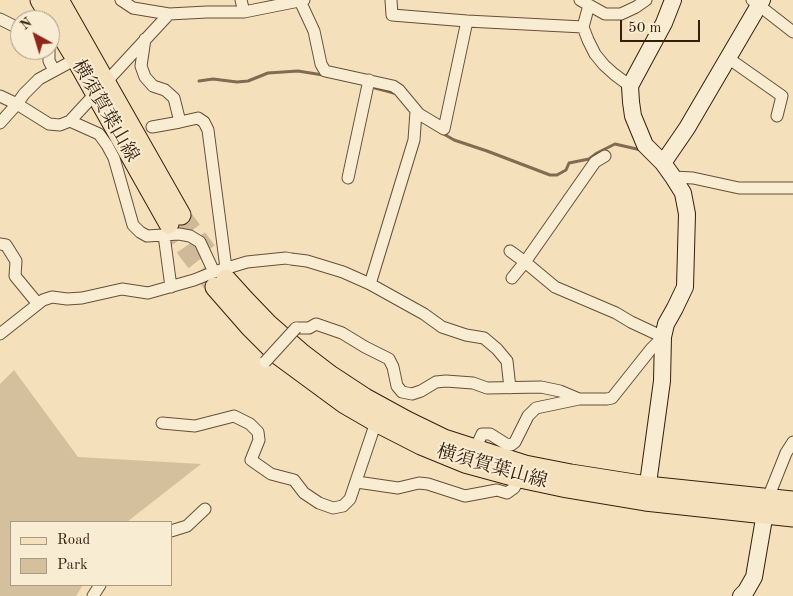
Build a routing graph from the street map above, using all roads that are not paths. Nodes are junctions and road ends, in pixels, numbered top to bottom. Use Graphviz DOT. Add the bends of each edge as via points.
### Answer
graph roads {
  1 [pos="40,0"];
  2 [pos="60,0"];
  3 [pos="121,0"];
  4 [pos="241,0"];
  5 [pos="391,0"];
  6 [pos="673,0"];
  7 [pos="302,1"];
  8 [pos="638,2"];
  9 [pos="758,2"];
  10 [pos="585,3"];
  11 [pos="244,12"];
  12 [pos="169,14"];
  13 [pos="467,21"];
  14 [pos="583,27"];
  15 [pos="793,32"];
  16 [pos="145,39"];
  17 [pos="728,58"];
  18 [pos="76,59"];
  19 [pos="49,60"];
  20 [pos="54,70"];
  21 [pos="369,80"];
  22 [pos="630,86"];
  23 [pos="101,88"];
  24 [pos="0,96"];
  25 [pos="17,104"];
  26 [pos="416,111"];
  27 [pos="777,116"];
  28 [pos="70,121"];
  29 [pos="0,122"];
  30 [pos="180,122"];
  31 [pos="152,127"];
  32 [pos="605,156"];
  33 [pos="663,163"];
  34 [pos="673,177"];
  35 [pos="348,178"];
  36 [pos="793,188"];
  37 [pos="172,224"];
  38 [pos="0,244"];
  39 [pos="510,251"];
  40 [pos="525,262"];
  41 [pos="220,277"];
  42 [pos="512,278"];
  43 [pos="370,284"];
  44 [pos="171,287"];
  45 [pos="38,304"];
  46 [pos="0,334"];
  47 [pos="663,337"];
  48 [pos="262,366"];
  49 [pos="510,388"];
  50 [pos="579,399"];
  51 [pos="376,422"];
  52 [pos="162,423"];
  53 [pos="793,442"];
  54 [pos="475,449"];
  55 [pos="520,478"];
  56 [pos="357,482"];
  57 [pos="646,493"];
  58 [pos="793,501"];
  59 [pos="766,506"];
  60 [pos="205,509"];
  61 [pos="793,516"];
  62 [pos="172,531"];
  63 [pos="741,596"];
  1 -- 18 [label="main road, 横須賀葉山線"];
  2 -- 23 [label="main road, 横須賀葉山線"];
  3 -- 12 [label="street" via="133,8"];
  4 -- 11 [label="street"];
  5 -- 13 [label="street" via="392,15"];
  6 -- 22 [label="street"];
  7 -- 11 [label="street"];
  7 -- 21 [label="street" via="325,71"];
  8 -- 10 [label="street" via="621,14 605,14"];
  9 -- 15 [label="street"];
  9 -- 17 [label="street"];
  10 -- 14 [label="street"];
  11 -- 12 [label="street"];
  12 -- 16 [label="street"];
  13 -- 14 [label="street"];
  13 -- 26 [label="street" via="444,129"];
  14 -- 22 [label="street" via="604,65"];
  16 -- 23 [label="street"];
  16 -- 30 [label="street" via="141,66 145,77 153,86 174,98"];
  17 -- 27 [label="street" via="782,96"];
  17 -- 33 [label="street"];
  18 -- 20 [label="street"];
  18 -- 23 [label="main road, 横須賀葉山線"];
  19 -- 20 [label="street"];
  20 -- 25 [label="street" via="38,79"];
  21 -- 26 [label="street" via="393,86"];
  21 -- 35 [label="street"];
  22 -- 33 [label="street" via="633,116 644,145"];
  23 -- 28 [label="street"];
  23 -- 37 [label="main road, 横須賀葉山線"];
  24 -- 25 [label="street"];
  25 -- 28 [label="street" via="49,124 60,125"];
  25 -- 29 [label="street"];
  26 -- 43 [label="street" via="414,140"];
  28 -- 37 [label="street" via="99,134 107,145 114,158 133,225 147,236"];
  30 -- 31 [label="street"];
  30 -- 41 [label="street" via="198,118 208,130"];
  32 -- 40 [label="street" via="595,162"];
  33 -- 34 [label="street"];
  34 -- 36 [label="street" via="739,188"];
  34 -- 47 [label="street" via="683,193 687,214 684,287"];
  37 -- 41 [label="street" via="179,234 200,242"];
  37 -- 44 [label="street"];
  38 -- 45 [label="street" via="6,245 16,261 15,276"];
  39 -- 40 [label="street"];
  40 -- 42 [label="street"];
  40 -- 47 [label="street" via="555,287"];
  41 -- 43 [label="street" via="247,262 291,259 343,272"];
  41 -- 44 [label="street"];
  41 -- 51 [label="main road, 横須賀葉山線" via="250,327 277,354 345,404"];
  41 -- 54 [label="main road, 横須賀葉山線" via="300,352 330,375 407,421"];
  43 -- 49 [label="street" via="442,327 484,338 498,349 506,361"];
  44 -- 45 [label="street" via="148,293 122,289 67,300 52,297"];
  45 -- 46 [label="street"];
  47 -- 50 [label="street" via="612,398"];
  47 -- 57 [label="street" via="662,381"];
  48 -- 49 [label="street, bridge" via="296,328 310,328 316,324 342,333 388,359 402,392 412,394 436,382 446,381 473,382 487,388"];
  49 -- 50 [label="street" via="541,387"];
  50 -- 54 [label="street" via="536,408 511,445 490,434 482,434"];
  51 -- 55 [label="main road, 横須賀葉山線" via="421,445"];
  51 -- 56 [label="street"];
  52 -- 56 [label="street" via="195,426 234,416 258,432 259,440 251,460 270,474 294,480 304,493 333,508 343,506 350,499"];
  53 -- 59 [label="street"];
  54 -- 57 [label="main road, 横須賀葉山線" via="525,465"];
  55 -- 56 [label="street" via="507,493 497,490 464,496 428,484 398,488"];
  55 -- 57 [label="main road, 横須賀葉山線" via="567,488"];
  57 -- 59 [label="main road, 横須賀葉山線"];
  58 -- 59 [label="main road, 横須賀葉山線"];
  59 -- 61 [label="main road, 横須賀葉山線"];
  59 -- 63 [label="street" via="754,576"];
  60 -- 62 [label="street" via="187,526"];
}
